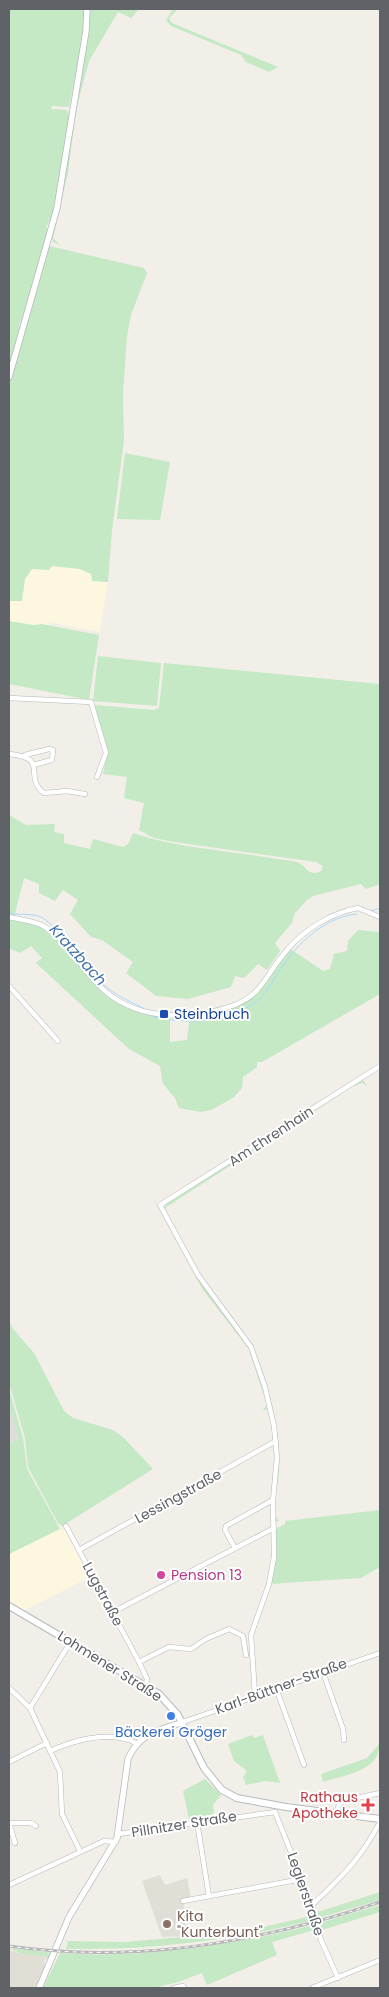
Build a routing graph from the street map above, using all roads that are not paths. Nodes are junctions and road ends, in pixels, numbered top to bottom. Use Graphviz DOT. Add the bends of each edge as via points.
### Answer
graph roads {
  1 [pos="87,9"];
  2 [pos="9,377"];
  3 [pos="9,698"];
  4 [pos="10,754"];
  5 [pos="25,755"];
  6 [pos="33,765"];
  7 [pos="96,777"];
  8 [pos="85,794"];
  9 [pos="9,917"];
  10 [pos="380,917"];
  11 [pos="9,986"];
  12 [pos="58,1041"];
  13 [pos="380,1066"];
  14 [pos="276,1441"];
  15 [pos="273,1500"];
  16 [pos="66,1526"];
  17 [pos="274,1528"];
  18 [pos="235,1548"];
  19 [pos="79,1550"];
  20 [pos="9,1606"];
  21 [pos="113,1612"];
  22 [pos="71,1641"];
  23 [pos="380,1653"];
  24 [pos="246,1655"];
  25 [pos="139,1662"];
  26 [pos="323,1672"];
  27 [pos="146,1685"];
  28 [pos="9,1688"];
  29 [pos="276,1688"];
  30 [pos="255,1696"];
  31 [pos="30,1708"];
  32 [pos="183,1722"];
  33 [pos="344,1740"];
  34 [pos="47,1743"];
  35 [pos="136,1743"];
  36 [pos="50,1751"];
  37 [pos="9,1762"];
  38 [pos="304,1765"];
  39 [pos="380,1793"];
  40 [pos="274,1811"];
  41 [pos="337,1814"];
  42 [pos="380,1821"];
  43 [pos="197,1822"];
  44 [pos="9,1823"];
  45 [pos="36,1826"];
  46 [pos="118,1834"];
  47 [pos="116,1842"];
  48 [pos="15,1843"];
  49 [pos="80,1851"];
  50 [pos="302,1879"];
  51 [pos="9,1885"];
  52 [pos="210,1896"];
  53 [pos="183,1901"];
  54 [pos="312,1904"];
  55 [pos="380,1960"];
  56 [pos="338,1978"];
  57 [pos="40,1988"];
  58 [pos="174,1988"];
  59 [pos="184,1988"];
  60 [pos="312,1988"];
  1 -- 2 [label="street" via="56,208"];
  3 -- 7 [label="street" via="91,702 106,753"];
  4 -- 5 [label="street"];
  5 -- 6 [label="street"];
  5 -- 6 [label="street" via="53,750 52,760"];
  6 -- 8 [label="street" via="37,784 44,793 67,791"];
  9 -- 10 [label="street" via="34,922 53,933 96,982 128,1006 152,1015 170,1016 200,1014 242,1003 264,983 289,948 317,923 358,908"];
  11 -- 12 [label="street"];
  13 -- 14 [label="street, Am Ehrenhain" via="160,1205 198,1275 254,1354"];
  14 -- 15 [label="street"];
  14 -- 19 [label="street, Lessingstraße"];
  15 -- 17 [label="street"];
  15 -- 18 [label="street" via="226,1526"];
  16 -- 19 [label="street, Lugstraße"];
  17 -- 18 [label="street"];
  17 -- 30 [label="street" via="272,1571 251,1635"];
  18 -- 21 [label="street"];
  19 -- 21 [label="street, Lugstraße"];
  20 -- 22 [label="main road, Lohmener Straße"];
  21 -- 25 [label="street, Lugstraße"];
  22 -- 27 [label="main road, Lohmener Straße"];
  22 -- 31 [label="street"];
  23 -- 26 [label="street, Karl-Büttner-Straße"];
  24 -- 25 [label="street" via="243,1636 229,1629 191,1649 167,1647"];
  25 -- 27 [label="street, Lugstraße" via="147,1679"];
  26 -- 29 [label="street, Karl-Büttner-Straße"];
  26 -- 33 [label="street"];
  27 -- 32 [label="main road, Lohmener Straße" via="168,1702"];
  28 -- 31 [label="street"];
  29 -- 30 [label="street, Karl-Büttner-Straße"];
  29 -- 38 [label="street"];
  30 -- 32 [label="street, Karl-Büttner-Straße"];
  31 -- 34 [label="street"];
  32 -- 35 [label="street"];
  32 -- 41 [label="main road, Lohmener Straße" via="204,1768 222,1790 237,1798"];
  34 -- 36 [label="street"];
  34 -- 37 [label="street"];
  35 -- 36 [label="street" via="94,1738"];
  35 -- 46 [label="street" via="128,1759"];
  36 -- 49 [label="street" via="61,1776 62,1814"];
  39 -- 41 [label="street" via="343,1801"];
  40 -- 43 [label="street, Pillnitzer Straße"];
  40 -- 50 [label="street, Leglerstraße"];
  41 -- 42 [label="main road, Lohmener Straße"];
  42 -- 54 [label="street" via="359,1858"];
  43 -- 46 [label="street, Pillnitzer Straße"];
  43 -- 52 [label="street"];
  44 -- 45 [label="street"];
  44 -- 48 [label="street"];
  46 -- 47 [label="street, Pillnitzer Straße"];
  47 -- 49 [label="street" via="104,1841"];
  47 -- 57 [label="street, Pillnitzer Straße" via="69,1917"];
  49 -- 51 [label="street"];
  50 -- 52 [label="street"];
  50 -- 54 [label="street, Leglerstraße"];
  52 -- 53 [label="street"];
  54 -- 56 [label="street, Leglerstraße" via="321,1940"];
  55 -- 56 [label="street"];
  56 -- 60 [label="street"];
  58 -- 59 [label="street"];
}
